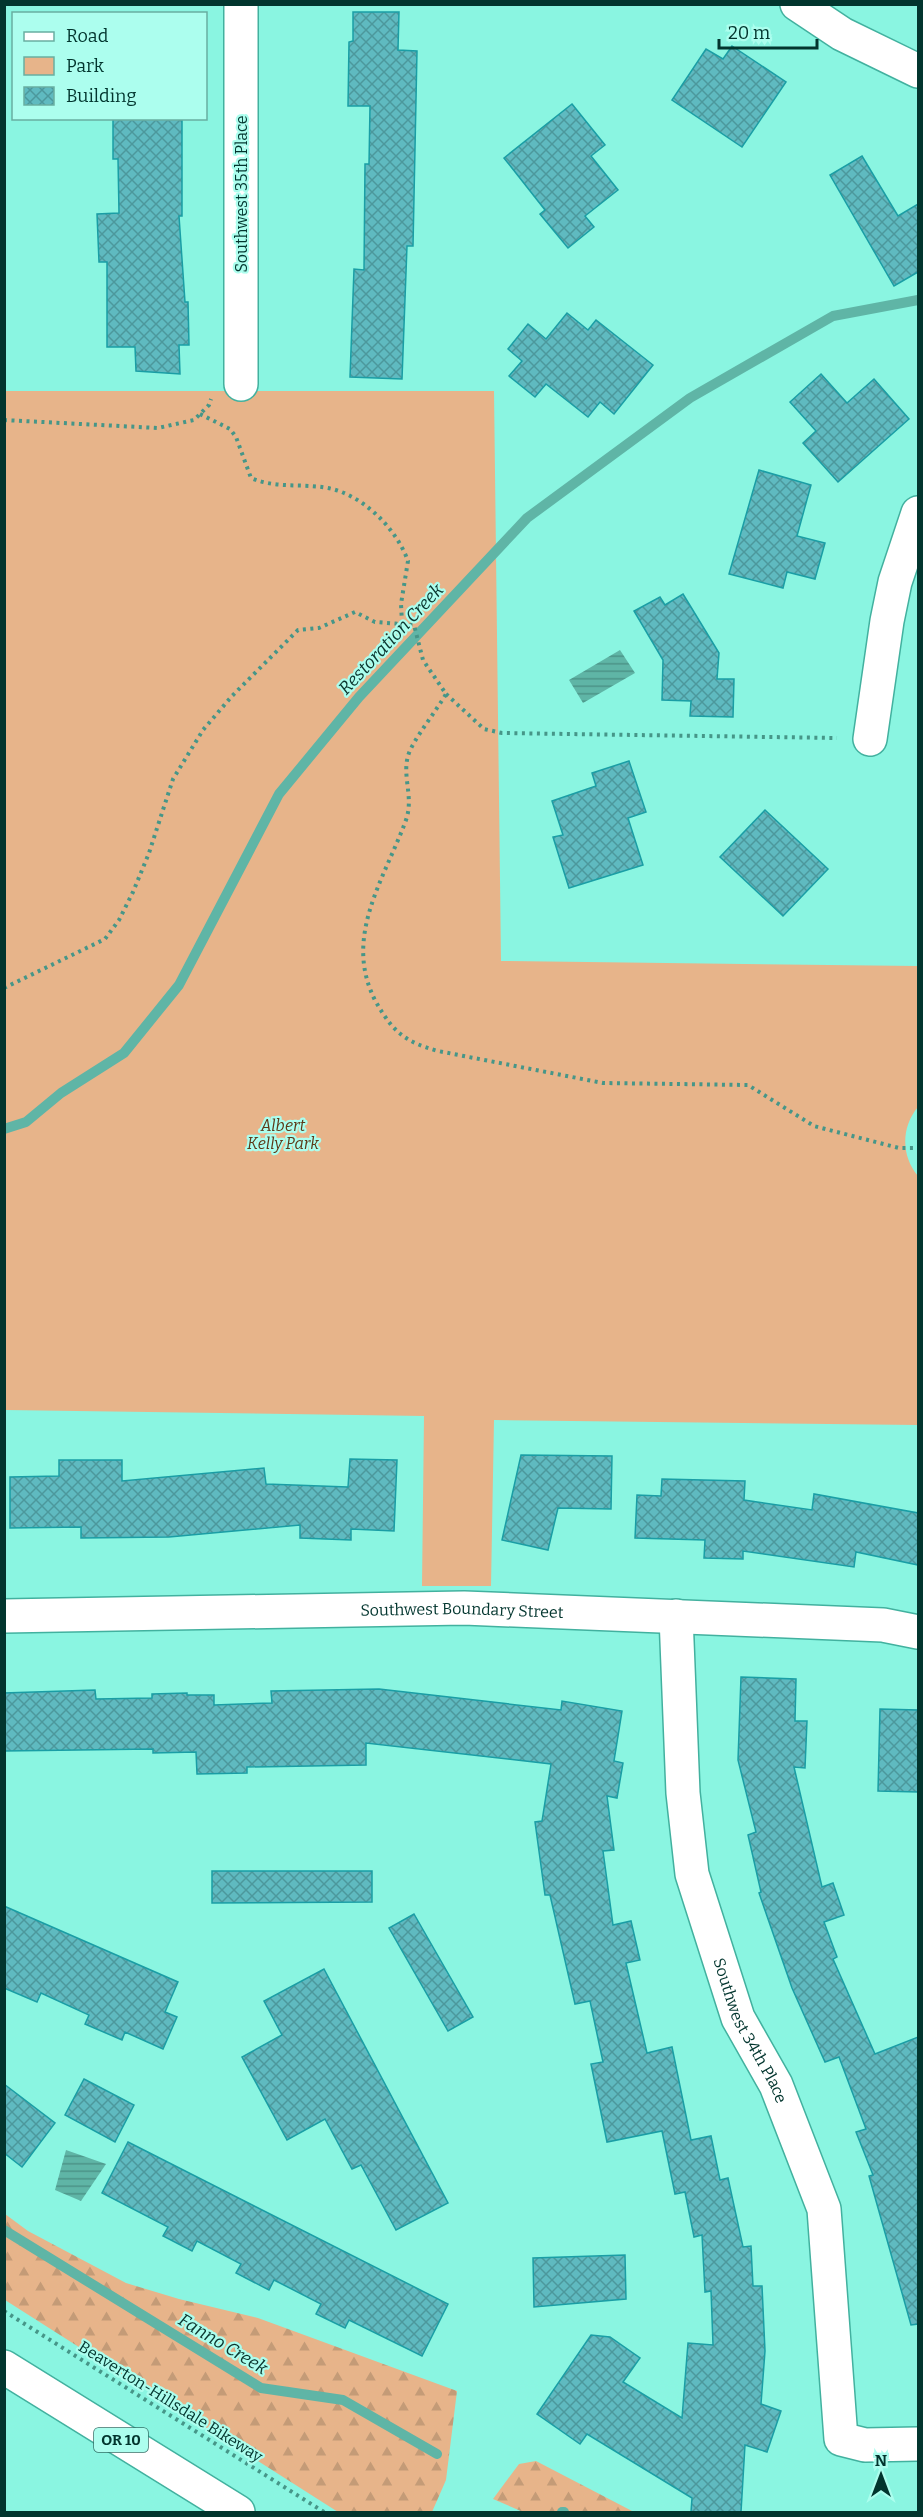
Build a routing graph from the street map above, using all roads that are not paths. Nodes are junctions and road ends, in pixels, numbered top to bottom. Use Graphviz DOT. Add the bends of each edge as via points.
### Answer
graph roads {
  1 [pos="241,4"];
  2 [pos="797,4"];
  3 [pos="918,71"];
  4 [pos="241,384"];
  5 [pos="918,513"];
  6 [pos="870,739"];
  7 [pos="4,1616"];
  8 [pos="676,1616"];
  9 [pos="918,1632"];
  10 [pos="4,2367"];
  11 [pos="918,2444"];
  12 [pos="238,2512"];
  1 -- 4 [label="street, Southwest 35th Place"];
  2 -- 3 [label="street" via="842,34"];
  5 -- 6 [label="street" via="895,582"];
  7 -- 8 [label="street, Southwest Boundary Street" via="464,1608"];
  8 -- 9 [label="street, Southwest Boundary Street" via="883,1625"];
  8 -- 11 [label="street, Southwest 34th Place" via="683,1793 692,1874 738,2018 776,2085 824,2209 842,2439 866,2445"];
  10 -- 12 [label="street, OR 10"];
}
